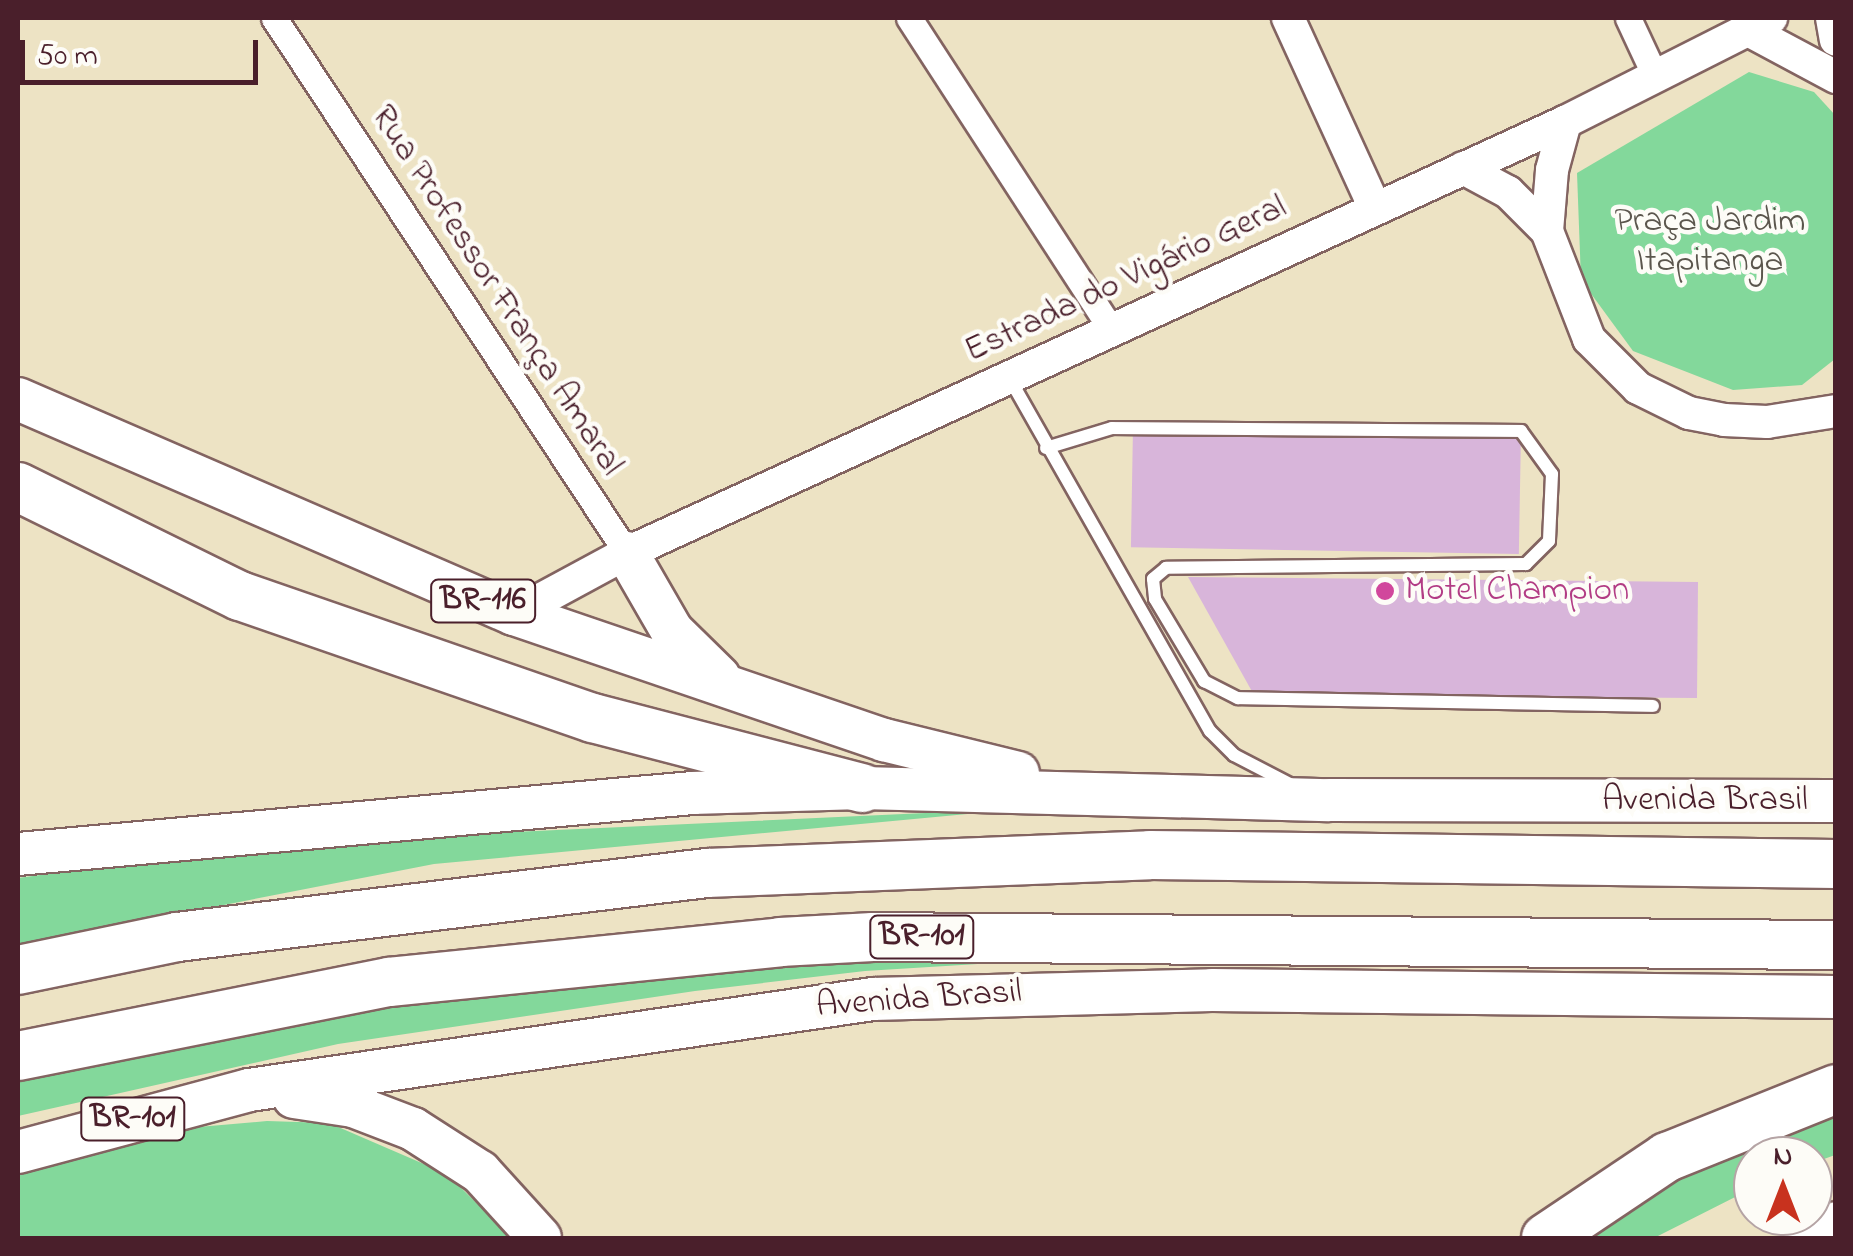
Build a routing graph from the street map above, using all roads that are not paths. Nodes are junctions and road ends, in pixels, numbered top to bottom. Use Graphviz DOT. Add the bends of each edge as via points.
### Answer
graph roads {
  1 [pos="274,18"];
  2 [pos="909,18"];
  3 [pos="1288,18"];
  4 [pos="1628,18"];
  5 [pos="1832,18"];
  6 [pos="1759,24"];
  7 [pos="1836,40"];
  8 [pos="1836,76"];
  9 [pos="1656,78"];
  10 [pos="1566,122"];
  11 [pos="1463,168"];
  12 [pos="1376,208"];
  13 [pos="1547,231"];
  14 [pos="1112,331"];
  15 [pos="1009,378"];
  16 [pos="18,399"];
  17 [pos="1826,420"];
  18 [pos="1046,448"];
  19 [pos="18,487"];
  20 [pos="627,553"];
  21 [pos="514,614"];
  22 [pos="730,687"];
  23 [pos="1653,706"];
  24 [pos="862,788"];
  25 [pos="1132,796"];
  26 [pos="1329,800"];
  27 [pos="1836,800"];
  28 [pos="18,854"];
  29 [pos="1836,864"];
  30 [pos="1836,946"];
  31 [pos="18,970"];
  32 [pos="1836,997"];
  33 [pos="18,1056"];
  34 [pos="1836,1089"];
  35 [pos="249,1090"];
  36 [pos="18,1152"];
  37 [pos="1836,1226"];
  38 [pos="540,1238"];
  39 [pos="1546,1238"];
  40 [pos="1808,1238"];
  1 -- 20 [label="street, Rua Professor França Amaral"];
  2 -- 14 [label="street"];
  3 -- 12 [label="street"];
  4 -- 9 [label="street"];
  5 -- 7 [label="street"];
  6 -- 8 [label="street"];
  6 -- 9 [label="street, Estrada do Vigário Geral"];
  9 -- 10 [label="street, Estrada do Vigário Geral"];
  10 -- 11 [label="street, Estrada do Vigário Geral"];
  10 -- 13 [label="street" via="1552,170"];
  11 -- 12 [label="street, Estrada do Vigário Geral"];
  11 -- 13 [label="street" via="1508,192"];
  12 -- 14 [label="street, Estrada do Vigário Geral"];
  13 -- 17 [label="street" via="1584,328 1623,378 1706,418"];
  14 -- 15 [label="street, Estrada do Vigário Geral"];
  15 -- 18 [label="lane"];
  15 -- 20 [label="street, Estrada do Vigário Geral"];
  16 -- 21 [label="highway, BR-116"];
  18 -- 23 [label="lane" via="1112,428 1522,431 1552,474 1549,541 1526,564 1166,568 1153,579 1155,599 1204,682 1228,696"];
  18 -- 26 [label="lane" via="1218,741 1249,765"];
  19 -- 24 [label="highway, BR-116" via="240,596 594,718"];
  20 -- 21 [label="street, Estrada do Vigário Geral"];
  20 -- 22 [label="highway" via="672,631"];
  21 -- 22 [label="highway, BR-116"];
  22 -- 25 [label="highway, BR-116" via="964,762"];
  24 -- 25 [label="highway, Avenida Brasil"];
  24 -- 28 [label="highway, Avenida Brasil" via="692,793"];
  25 -- 26 [label="highway, Avenida Brasil"];
  26 -- 27 [label="highway, Avenida Brasil"];
  29 -- 31 [label="highway, Avenida Brasil / BR-101" via="1150,855 726,872 176,937"];
  30 -- 33 [label="highway, Avenida Brasil / BR-101" via="873,936 389,982"];
  32 -- 35 [label="highway, Avenida Brasil / BR-101" via="978,993 756,1013"];
  34 -- 39 [label="highway" via="1667,1158"];
  35 -- 36 [label="highway, Avenida Brasil / BR-101"];
  35 -- 38 [label="highway" via="354,1106 413,1130 480,1172"];
  37 -- 40 [label="highway"];
}
